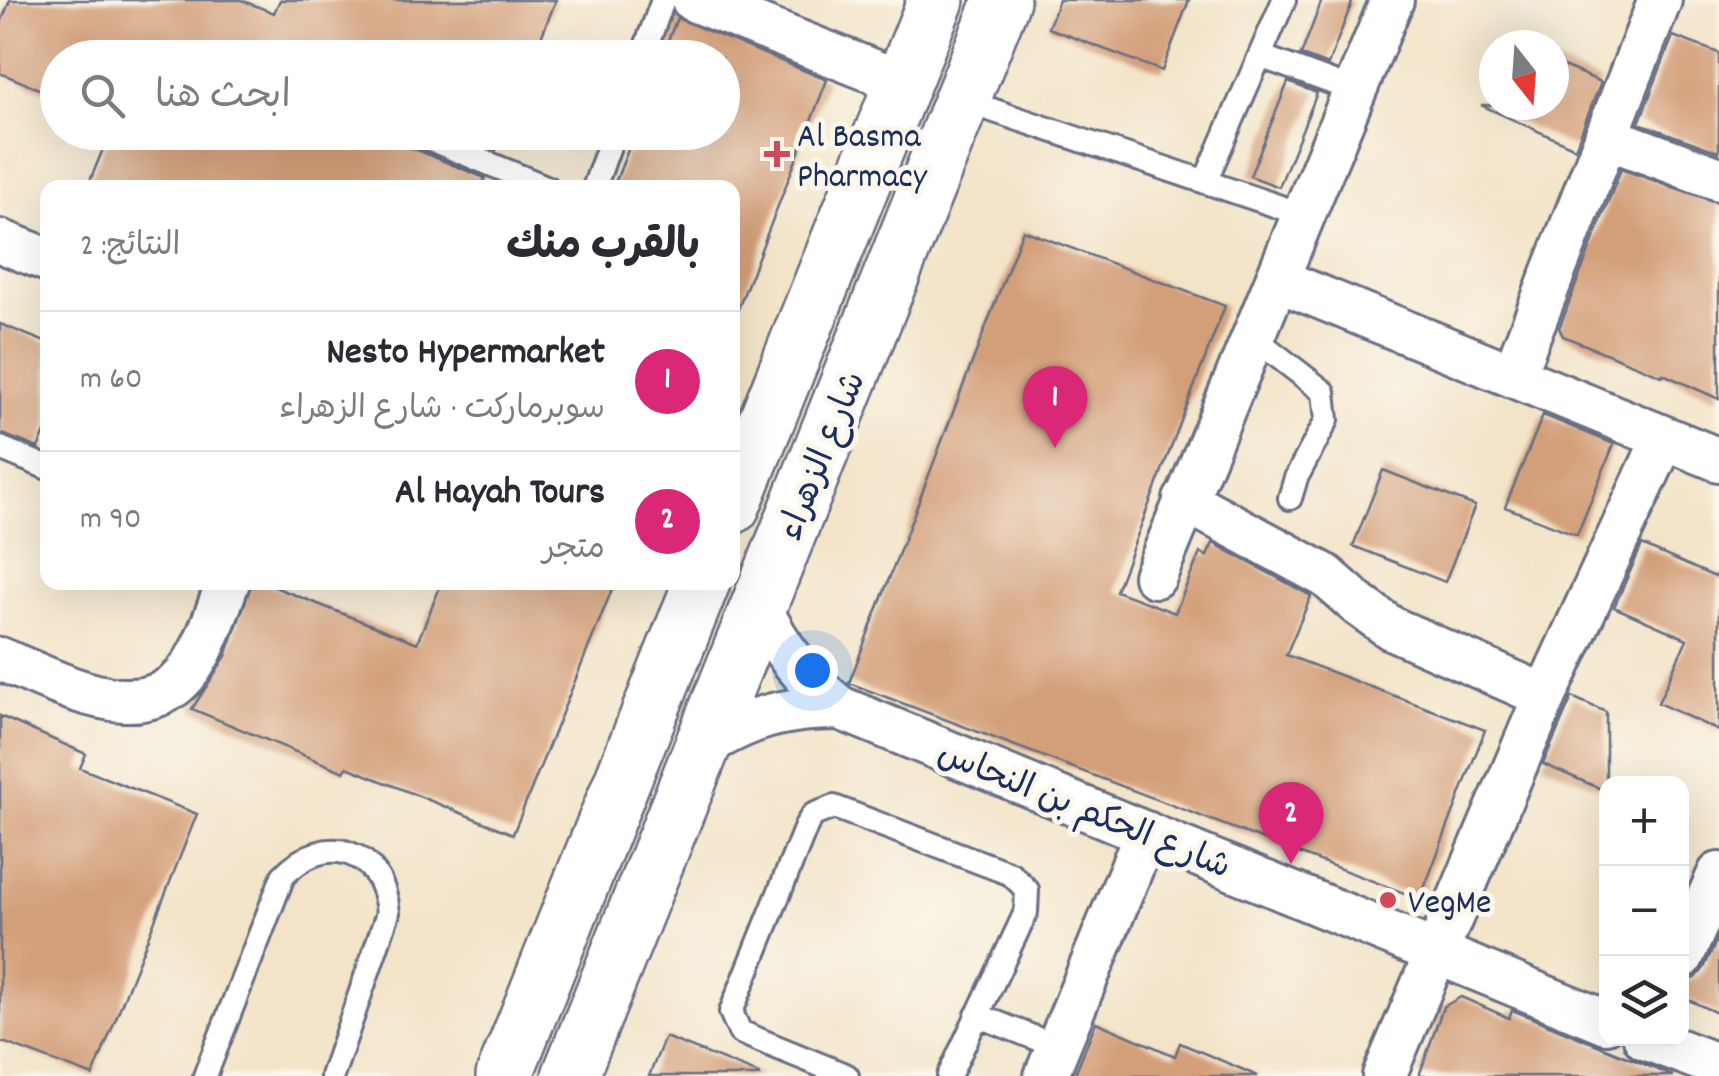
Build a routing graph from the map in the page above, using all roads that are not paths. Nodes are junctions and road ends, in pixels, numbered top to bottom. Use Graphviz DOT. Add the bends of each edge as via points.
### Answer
graph roads {
  1 [pos="663,0"];
  2 [pos="693,0"];
  3 [pos="1002,0"];
  4 [pos="1284,0"];
  5 [pos="1392,0"];
  6 [pos="1660,0"];
  7 [pos="934,1"];
  8 [pos="649,40"];
  9 [pos="1260,56"];
  10 [pos="903,83"];
  11 [pos="1355,91"];
  12 [pos="962,100"];
  13 [pos="1606,138"];
  14 [pos="457,150"];
  15 [pos="608,150"];
  16 [pos="1719,179"];
  17 [pos="529,180"];
  18 [pos="597,180"];
  19 [pos="1205,182"];
  20 [pos="1304,215"];
  21 [pos="0,241"];
  22 [pos="40,257"];
  23 [pos="1278,280"];
  24 [pos="1253,337"];
  25 [pos="1513,376"];
  26 [pos="1664,438"];
  27 [pos="0,448"];
  28 [pos="1719,460"];
  29 [pos="40,465"];
  30 [pos="740,486"];
  31 [pos="1290,498"];
  32 [pos="1185,500"];
  33 [pos="1154,576"];
  34 [pos="225,590"];
  35 [pos="699,590"];
  36 [pos="760,605"];
  37 [pos="0,659"];
  38 [pos="1545,696"];
  39 [pos="840,708"];
  40 [pos="702,747"];
  41 [pos="1146,833"];
  42 [pos="1719,874"];
  43 [pos="1437,951"];
  44 [pos="1682,956"];
  45 [pos="978,1015"];
  46 [pos="1599,1019"];
  47 [pos="1666,1046"];
  48 [pos="1052,1062"];
  49 [pos="1719,1066"];
  50 [pos="206,1076"];
  51 [pos="332,1076"];
  52 [pos="504,1076"];
  53 [pos="570,1076"];
  54 [pos="847,1076"];
  55 [pos="949,1076"];
  56 [pos="1384,1076"];
  1 -- 8 [label="lane"];
  2 -- 10 [label="street"];
  3 -- 12 [label="main road, شارع الزهراء"];
  4 -- 9 [label="lane"];
  5 -- 11 [label="street"];
  6 -- 13 [label="street"];
  7 -- 10 [label="main road, شارع الزهراء"];
  9 -- 11 [label="lane"];
  9 -- 19 [label="lane"];
  10 -- 30 [label="main road, شارع الزهراء"];
  11 -- 20 [label="street"];
  12 -- 19 [label="lane"];
  12 -- 36 [label="main road, شارع الزهراء"];
  13 -- 16 [label="street"];
  13 -- 25 [label="street"];
  14 -- 17 [label="lane"];
  15 -- 18 [label="lane"];
  19 -- 20 [label="lane"];
  20 -- 23 [label="street"];
  21 -- 22 [label="street"];
  23 -- 24 [label="street"];
  23 -- 25 [label="street"];
  24 -- 31 [label="lane" via="1324,392 1327,420"];
  24 -- 32 [label="street"];
  25 -- 26 [label="street"];
  26 -- 28 [label="street"];
  26 -- 38 [label="street"];
  27 -- 29 [label="lane"];
  32 -- 33 [label="street"];
  32 -- 38 [label="street" via="1326,576 1392,628"];
  34 -- 37 [label="street" via="198,656 185,675 157,694 104,700"];
  35 -- 52 [label="main road"];
  36 -- 39 [label="street, شارع الحكم بن النحاس" via="792,663"];
  36 -- 40 [label="main road, شارع الزهراء"];
  38 -- 43 [label="street"];
  39 -- 40 [label="street, شارع الحكم بن النحاس" via="767,714"];
  39 -- 41 [label="street, شارع الحكم بن النحاس"];
  40 -- 53 [label="main road, شارع الزهراء"];
  41 -- 43 [label="street, شارع الحكم بن النحاس"];
  41 -- 48 [label="street"];
  42 -- 44 [label="street"];
  43 -- 46 [label="street, شارع الحكم بن النحاس"];
  43 -- 56 [label="street"];
  45 -- 48 [label="lane"];
  45 -- 54 [label="lane" via="1026,912 1027,890 1020,880 844,810 823,809 807,824 730,1012 740,1032"];
  45 -- 55 [label="lane"];
  47 -- 49 [label="street"];
  50 -- 51 [label="lane" via="283,876 312,853 331,850 367,862 387,894 388,913"];
}
